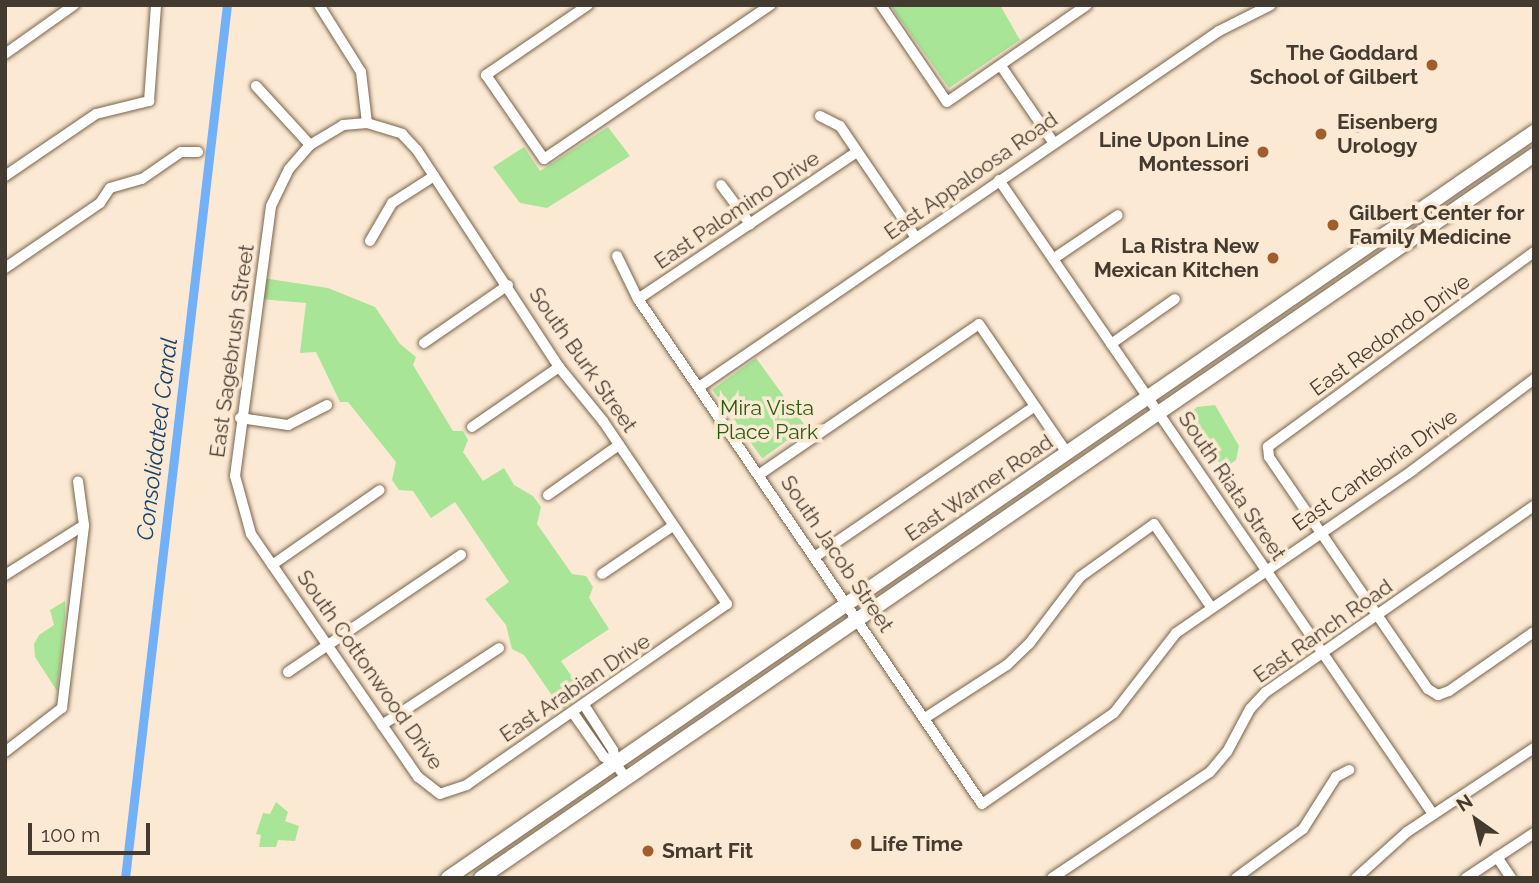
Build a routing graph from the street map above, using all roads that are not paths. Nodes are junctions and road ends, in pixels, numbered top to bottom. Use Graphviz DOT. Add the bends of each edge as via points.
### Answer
graph roads {
  1 [pos="74,5"];
  2 [pos="156,5"];
  3 [pos="318,5"];
  4 [pos="588,5"];
  5 [pos="771,5"];
  6 [pos="881,5"];
  7 [pos="1087,5"];
  8 [pos="1271,5"];
  9 [pos="5,54"];
  10 [pos="1001,66"];
  11 [pos="256,86"];
  12 [pos="820,116"];
  13 [pos="367,123"];
  14 [pos="1534,132"];
  15 [pos="1054,142"];
  16 [pos="310,145"];
  17 [pos="198,152"];
  18 [pos="857,152"];
  19 [pos="1534,155"];
  20 [pos="5,176"];
  21 [pos="434,176"];
  22 [pos="999,180"];
  23 [pos="721,185"];
  24 [pos="1418,212"];
  25 [pos="1118,215"];
  26 [pos="750,224"];
  27 [pos="1428,228"];
  28 [pos="916,239"];
  29 [pos="370,240"];
  30 [pos="1534,252"];
  31 [pos="617,256"];
  32 [pos="1053,259"];
  33 [pos="5,268"];
  34 [pos="508,285"];
  35 [pos="638,299"];
  36 [pos="1175,299"];
  37 [pos="424,343"];
  38 [pos="1111,344"];
  39 [pos="559,367"];
  40 [pos="1534,379"];
  41 [pos="699,387"];
  42 [pos="1148,398"];
  43 [pos="327,405"];
  44 [pos="1035,406"];
  45 [pos="1158,413"];
  46 [pos="240,418"];
  47 [pos="472,427"];
  48 [pos="619,445"];
  49 [pos="1067,453"];
  50 [pos="760,474"];
  51 [pos="78,481"];
  52 [pos="380,490"];
  53 [pos="548,495"];
  54 [pos="1534,506"];
  55 [pos="84,524"];
  56 [pos="673,526"];
  57 [pos="1320,532"];
  58 [pos="461,555"];
  59 [pos="816,556"];
  60 [pos="272,565"];
  61 [pos="1266,569"];
  62 [pos="602,574"];
  63 [pos="5,575"];
  64 [pos="847,603"];
  65 [pos="727,604"];
  66 [pos="1210,607"];
  67 [pos="1379,614"];
  68 [pos="858,618"];
  69 [pos="1534,632"];
  70 [pos="327,645"];
  71 [pos="499,648"];
  72 [pos="1323,654"];
  73 [pos="288,672"];
  74 [pos="584,705"];
  75 [pos="573,713"];
  76 [pos="925,718"];
  77 [pos="382,725"];
  78 [pos="1534,748"];
  79 [pos="5,752"];
  80 [pos="615,763"];
  81 [pos="1349,771"];
  82 [pos="626,778"];
  83 [pos="440,794"];
  84 [pos="982,804"];
  85 [pos="1433,814"];
  86 [pos="1534,833"];
  87 [pos="1497,856"];
  88 [pos="448,878"];
  89 [pos="481,878"];
  90 [pos="1052,878"];
  91 [pos="1236,878"];
  92 [pos="1356,878"];
  93 [pos="1466,878"];
  94 [pos="1511,878"];
  1 -- 9 [label="street"];
  2 -- 20 [label="street" via="149,101 96,114"];
  3 -- 13 [label="street" via="361,72"];
  4 -- 5 [label="street" via="486,75 544,159"];
  6 -- 10 [label="street" via="947,102"];
  7 -- 10 [label="street"];
  8 -- 15 [label="street, East Appaloosa Road" via="1219,31"];
  10 -- 15 [label="street"];
  11 -- 16 [label="street"];
  12 -- 18 [label="street" via="840,126"];
  13 -- 16 [label="street" via="343,125"];
  13 -- 21 [label="street, South Burk Street" via="402,134"];
  14 -- 24 [label="main road, East Warner Road"];
  15 -- 22 [label="street, East Appaloosa Road"];
  16 -- 46 [label="street, East Sagebrush Street" via="289,169 271,206"];
  17 -- 33 [label="street" via="181,152 142,179 110,188 100,203"];
  18 -- 26 [label="street, East Palomino Drive"];
  18 -- 28 [label="street"];
  19 -- 27 [label="main road, East Warner Road"];
  21 -- 29 [label="street" via="392,203"];
  21 -- 34 [label="street, South Burk Street"];
  22 -- 28 [label="street, East Appaloosa Road"];
  22 -- 32 [label="street, South Riata Street"];
  23 -- 26 [label="street"];
  24 -- 27 [label="main road"];
  24 -- 42 [label="main road, East Warner Road"];
  25 -- 32 [label="street"];
  26 -- 35 [label="street, East Palomino Drive"];
  27 -- 45 [label="main road, East Warner Road"];
  28 -- 41 [label="street, East Appaloosa Road"];
  30 -- 57 [label="street, East Redondo Drive" via="1268,447 1269,457"];
  31 -- 35 [label="street, South Jacob Street"];
  32 -- 38 [label="street, South Riata Street"];
  34 -- 37 [label="street"];
  34 -- 39 [label="street, South Burk Street"];
  35 -- 41 [label="street, South Jacob Street"];
  36 -- 38 [label="street"];
  38 -- 42 [label="street, South Riata Street"];
  39 -- 47 [label="street"];
  39 -- 48 [label="street, South Burk Street"];
  40 -- 57 [label="street, East Cantebria Drive"];
  41 -- 50 [label="street, South Jacob Street"];
  42 -- 45 [label="street, South Riata Street"];
  42 -- 49 [label="main road, East Warner Road"];
  43 -- 46 [label="street" via="288,425"];
  44 -- 49 [label="street"];
  44 -- 50 [label="street" via="979,324"];
  44 -- 59 [label="street"];
  45 -- 61 [label="street, South Riata Street"];
  45 -- 68 [label="main road, East Warner Road"];
  46 -- 60 [label="street, East Sagebrush Street" via="237,497 251,534"];
  48 -- 53 [label="street"];
  48 -- 56 [label="street, South Burk Street"];
  49 -- 64 [label="main road, East Warner Road"];
  50 -- 59 [label="street, South Jacob Street"];
  51 -- 55 [label="street"];
  52 -- 60 [label="street"];
  54 -- 67 [label="street, East Ranch Road"];
  55 -- 63 [label="street"];
  55 -- 79 [label="street" via="62,708"];
  56 -- 62 [label="street"];
  56 -- 65 [label="street, South Burk Street"];
  57 -- 61 [label="street, East Cantebria Drive"];
  57 -- 67 [label="street"];
  58 -- 70 [label="street"];
  59 -- 64 [label="street, South Jacob Street"];
  60 -- 70 [label="street, South Cottonwood Drive"];
  61 -- 66 [label="street, East Cantebria Drive"];
  61 -- 72 [label="street, South Riata Street"];
  64 -- 68 [label="street, South Jacob Street"];
  64 -- 80 [label="main road, East Warner Road"];
  65 -- 74 [label="street, East Arabian Drive"];
  66 -- 76 [label="street" via="1154,524 1080,577 1029,644 1007,665"];
  66 -- 84 [label="street, East Cantebria Drive" via="1176,633 1114,713"];
  67 -- 69 [label="street" via="1428,689 1438,695"];
  67 -- 72 [label="street, East Ranch Road"];
  68 -- 76 [label="street, South Jacob Street"];
  68 -- 82 [label="main road, East Warner Road"];
  70 -- 73 [label="street"];
  70 -- 77 [label="street, South Cottonwood Drive"];
  71 -- 77 [label="street"];
  72 -- 85 [label="street, South Riata Street"];
  72 -- 90 [label="street, East Ranch Road" via="1266,692 1210,772"];
  74 -- 75 [label="street, East Arabian Drive"];
  74 -- 80 [label="street" via="613,750"];
  75 -- 80 [label="street" via="604,757"];
  75 -- 83 [label="street, East Arabian Drive" via="467,785"];
  76 -- 84 [label="street, South Jacob Street"];
  77 -- 83 [label="street, South Cottonwood Drive" via="418,777"];
  78 -- 85 [label="street"];
  80 -- 82 [label="street"];
  80 -- 88 [label="main road, East Warner Road"];
  81 -- 91 [label="street" via="1336,777 1303,829"];
  82 -- 89 [label="main road, East Warner Road"];
  85 -- 92 [label="street"];
  86 -- 87 [label="street"];
  87 -- 93 [label="street"];
  87 -- 94 [label="street"];
}
